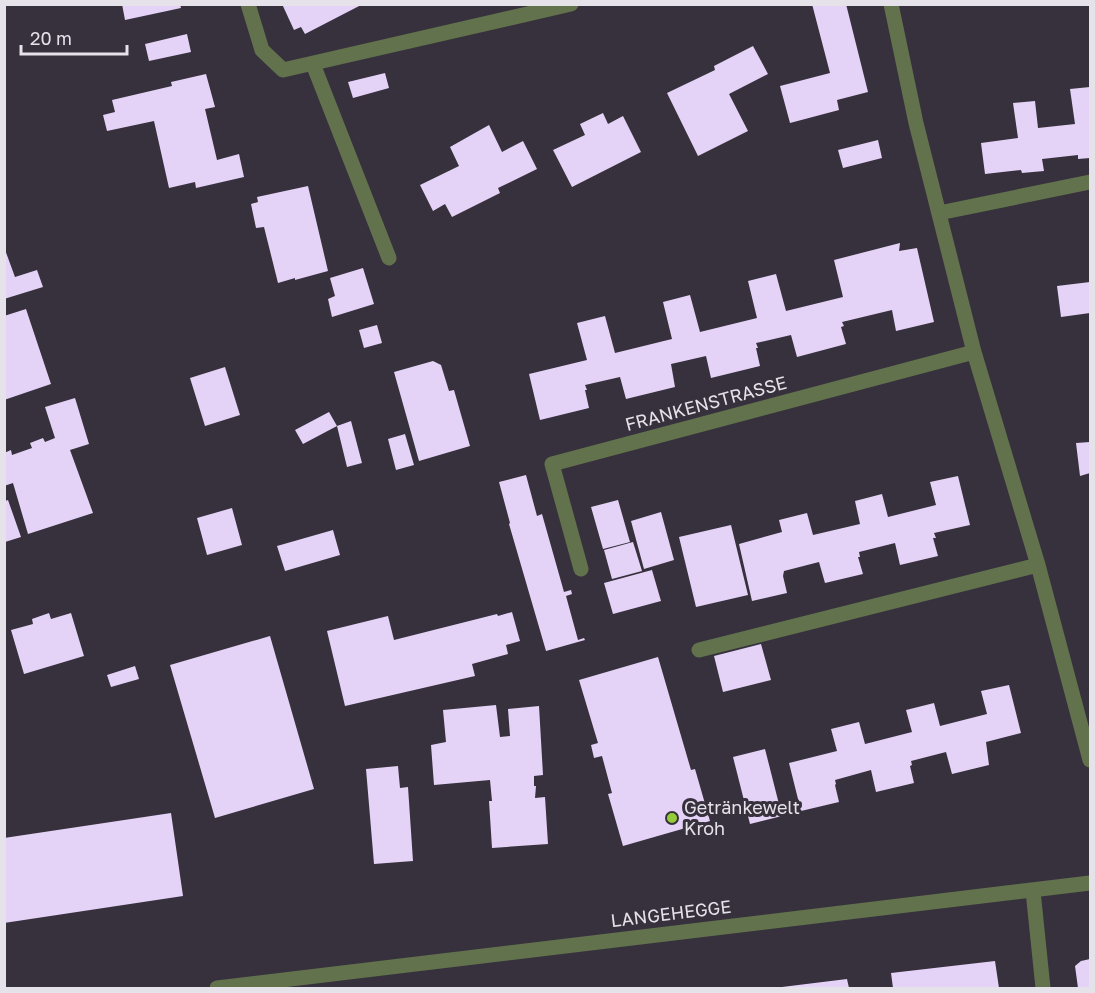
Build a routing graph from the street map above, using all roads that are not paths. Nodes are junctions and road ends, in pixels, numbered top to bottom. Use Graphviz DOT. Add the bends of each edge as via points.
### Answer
graph roads {
  1 [pos="248,4"];
  2 [pos="571,4"];
  3 [pos="891,4"];
  4 [pos="314,64"];
  5 [pos="1090,182"];
  6 [pos="939,213"];
  7 [pos="389,258"];
  8 [pos="974,352"];
  9 [pos="1038,565"];
  10 [pos="581,569"];
  11 [pos="699,650"];
  12 [pos="1090,760"];
  13 [pos="1090,883"];
  14 [pos="1033,891"];
  15 [pos="258,986"];
  16 [pos="217,988"];
  17 [pos="1043,988"];
  1 -- 4 [label="street" via="262,50 283,70"];
  2 -- 4 [label="street"];
  3 -- 6 [label="street"];
  4 -- 7 [label="street"];
  5 -- 6 [label="street"];
  6 -- 8 [label="street"];
  8 -- 9 [label="street"];
  8 -- 10 [label="street, FRANKENSTRASSE" via="552,464"];
  9 -- 11 [label="street"];
  9 -- 12 [label="street"];
  13 -- 14 [label="street, LANGEHEGGE"];
  14 -- 15 [label="street, LANGEHEGGE"];
  14 -- 17 [label="street"];
  15 -- 16 [label="street, LANGEHEGGE"];
}
